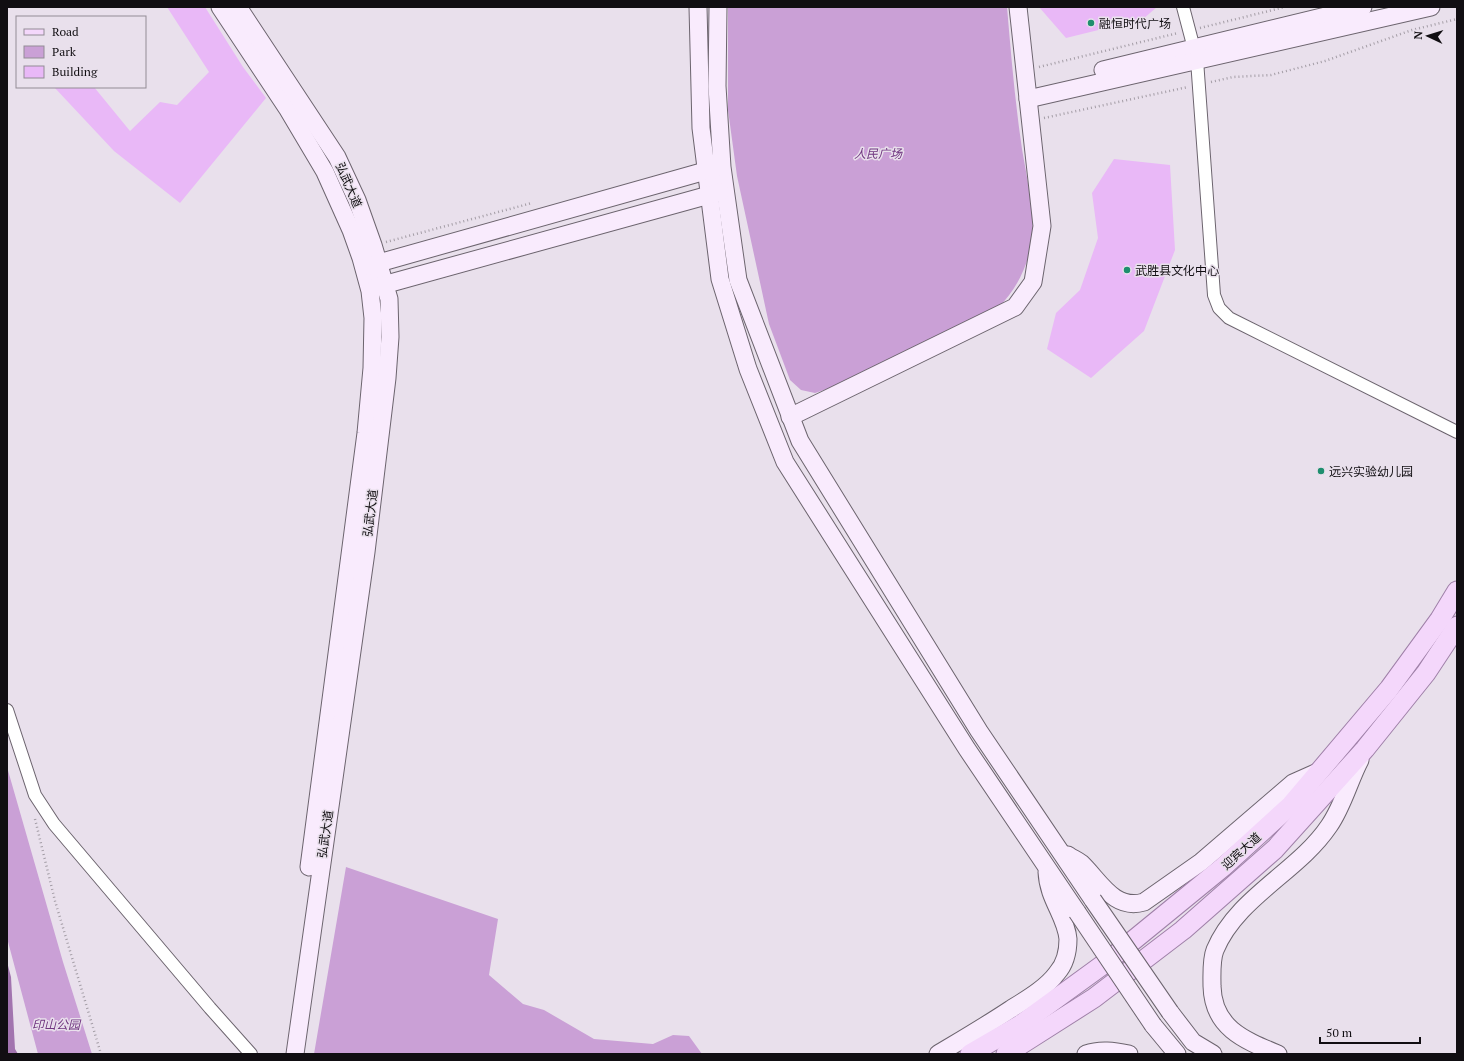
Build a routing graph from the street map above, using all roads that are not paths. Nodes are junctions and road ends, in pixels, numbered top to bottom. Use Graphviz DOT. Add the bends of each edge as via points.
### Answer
graph roads {
  1 [pos="220,7"];
  2 [pos="238,7"];
  3 [pos="698,7"];
  4 [pos="718,7"];
  5 [pos="1018,7"];
  6 [pos="1184,7"];
  7 [pos="1363,7"];
  8 [pos="1431,7"];
  9 [pos="1195,54"];
  10 [pos="1027,93"];
  11 [pos="714,169"];
  12 [pos="718,192"];
  13 [pos="371,265"];
  14 [pos="378,287"];
  15 [pos="790,417"];
  16 [pos="1457,432"];
  17 [pos="1457,591"];
  18 [pos="1457,626"];
  19 [pos="7,710"];
  20 [pos="1365,749"];
  21 [pos="1320,771"];
  22 [pos="1058,849"];
  23 [pos="1047,868"];
  24 [pos="251,1054"];
  25 [pos="284,1054"];
  26 [pos="295,1054"];
  27 [pos="938,1054"];
  28 [pos="970,1054"];
  29 [pos="1006,1054"];
  30 [pos="1086,1054"];
  31 [pos="1129,1054"];
  32 [pos="1177,1054"];
  33 [pos="1213,1054"];
  34 [pos="1278,1054"];
  1 -- 13 [label="main road, 弘武大道" via="287,108 325,172 351,230"];
  2 -- 13 [label="main road, 弘武大道" via="337,157 357,200"];
  3 -- 11 [label="main road" via="702,128"];
  4 -- 11 [label="main road"];
  5 -- 10 [label="main road"];
  6 -- 9 [label="street"];
  7 -- 9 [label="main road"];
  8 -- 9 [label="main road"];
  9 -- 10 [label="main road"];
  9 -- 16 [label="street" via="1214,295 1220,308 1230,318"];
  10 -- 15 [label="main road" via="1042,226 1033,282 1015,308"];
  11 -- 12 [label="main road"];
  11 -- 13 [label="main road"];
  12 -- 14 [label="main road"];
  12 -- 15 [label="main road" via="738,280"];
  12 -- 23 [label="main road" via="720,279 748,369 785,462 967,750"];
  13 -- 14 [label="main road, 弘武大道"];
  14 -- 25 [label="main road, 弘武大道" via="373,318 366,433"];
  14 -- 26 [label="main road, 弘武大道" via="389,299 387,378 366,552"];
  15 -- 22 [label="main road" via="800,441 979,730"];
  17 -- 21 [label="main road, 迎宾大道" via="1389,690"];
  18 -- 20 [label="main road, 迎宾大道" via="1426,673"];
  19 -- 24 [label="street" via="36,795 54,824"];
  20 -- 29 [label="main road, 迎宾大道" via="1275,849 1183,930 1094,998"];
  20 -- 34 [label="main road" via="1329,826 1312,846 1243,910 1226,930 1214,951 1212,992 1215,1008 1234,1034"];
  21 -- 22 [label="main road" via="1293,783 1201,862 1144,902 1135,905 1123,903 1115,898 1080,862"];
  21 -- 28 [label="main road, 迎宾大道" via="1291,804 1223,867 1120,951 1020,1025"];
  22 -- 33 [label="main road, bridge" via="1170,1012 1193,1042"];
  23 -- 27 [label="main road" via="1050,892 1066,926 1068,939 1063,964 1057,974 1033,995"];
  23 -- 32 [label="main road, bridge" via="1153,1025"];
  30 -- 31 [label="main road" via="1101,1051"];
}
